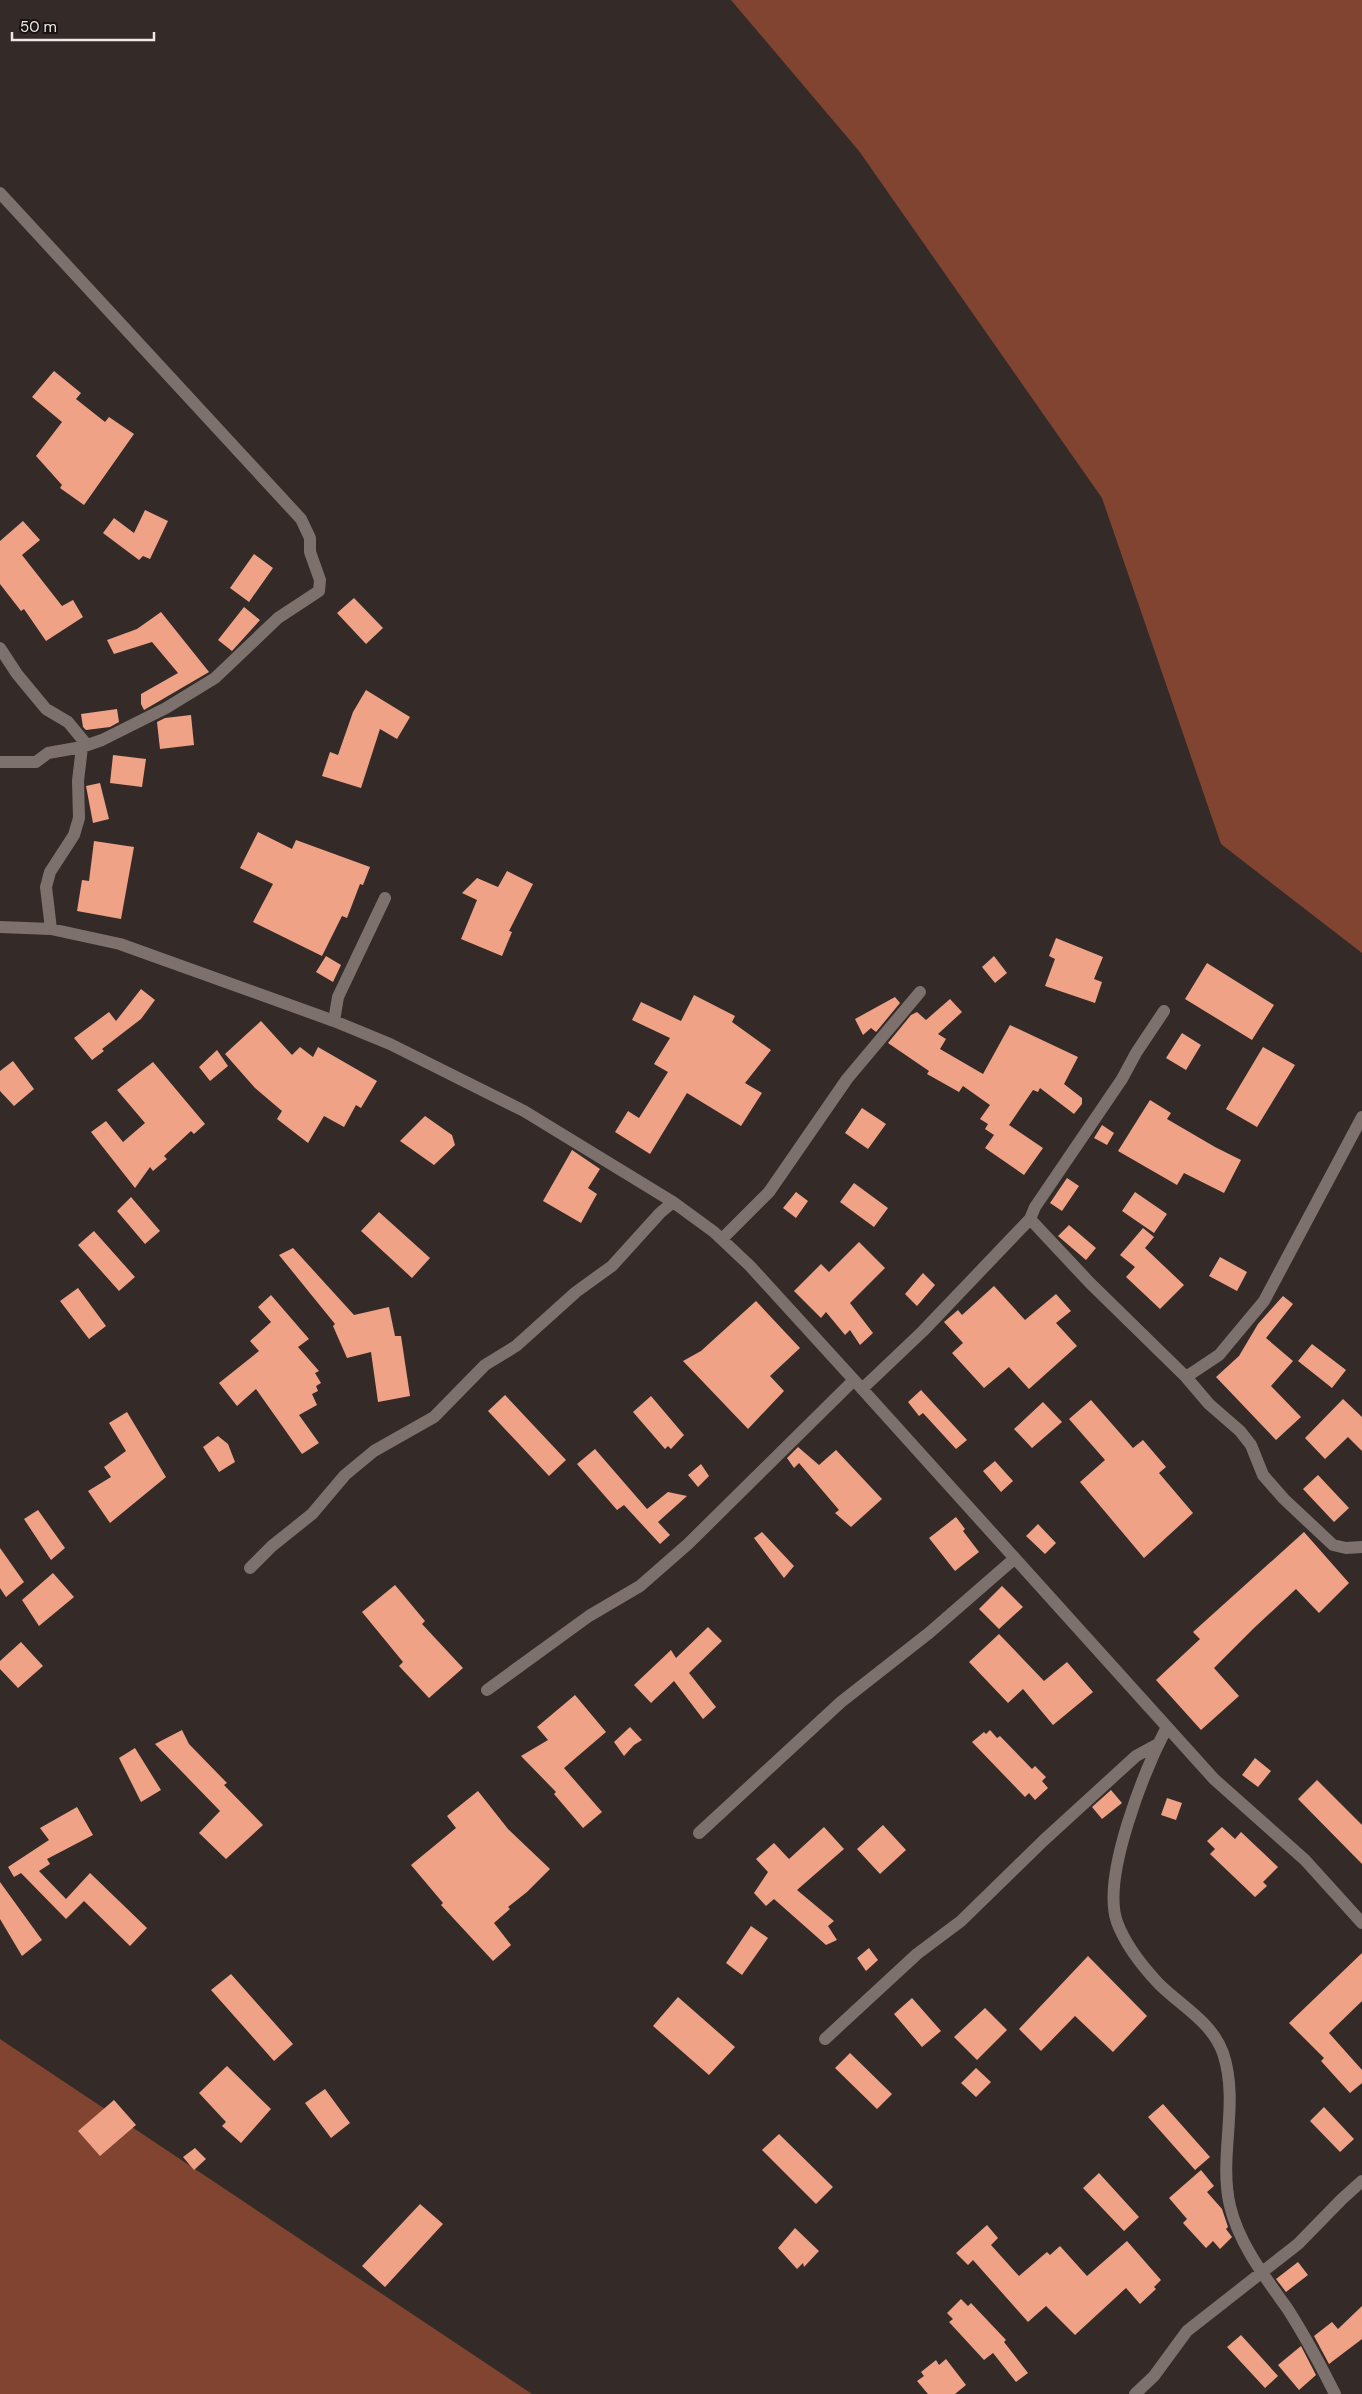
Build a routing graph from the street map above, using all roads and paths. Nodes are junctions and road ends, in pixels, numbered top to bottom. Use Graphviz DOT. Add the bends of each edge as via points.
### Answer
graph roads {
  1 [pos="0,193"];
  2 [pos="0,648"];
  3 [pos="85,746"];
  4 [pos="0,762"];
  5 [pos="384,898"];
  6 [pos="0,927"];
  7 [pos="51,929"];
  8 [pos="920,992"];
  9 [pos="1164,1011"];
  10 [pos="334,1022"];
  11 [pos="1362,1117"];
  12 [pos="673,1202"];
  13 [pos="1030,1220"];
  14 [pos="722,1239"];
  15 [pos="1186,1377"];
  16 [pos="858,1384"];
  17 [pos="1362,1547"];
  18 [pos="1014,1559"];
  19 [pos="250,1568"];
  20 [pos="487,1690"];
  21 [pos="1167,1727"];
  22 [pos="1158,1744"];
  23 [pos="699,1833"];
  24 [pos="1362,1923"];
  25 [pos="825,2039"];
  26 [pos="1362,2181"];
  27 [pos="1261,2272"];
  28 [pos="1135,2394"];
  29 [pos="1335,2394"];
  1 -- 3 [label="street" via="301,519 310,538 310,552 320,580 319,591 278,618 215,678 166,708"];
  2 -- 3 [label="street" via="46,709 68,722"];
  3 -- 4 [label="street" via="48,753 36,762"];
  3 -- 7 [label="street" via="78,781 79,818 74,835 50,872 46,887"];
  5 -- 10 [label="street" via="338,996"];
  6 -- 7 [label="street"];
  7 -- 10 [label="street" via="120,944"];
  8 -- 14 [label="street" via="847,1078 769,1192"];
  9 -- 13 [label="street" via="1035,1207"];
  10 -- 12 [label="street" via="390,1044 524,1111"];
  11 -- 15 [label="street" via="1264,1300 1219,1355"];
  12 -- 14 [label="street"];
  12 -- 19 [label="street" via="660,1212 612,1266 576,1292 516,1346 485,1365 434,1417 374,1451 344,1475 312,1514"];
  13 -- 15 [label="street"];
  13 -- 16 [label="street" via="923,1331"];
  14 -- 16 [label="street"];
  15 -- 17 [label="street" via="1251,1445 1263,1475 1284,1500 1333,1545"];
  16 -- 18 [label="street"];
  16 -- 20 [label="street" via="640,1586 590,1616"];
  18 -- 21 [label="street"];
  18 -- 23 [label="street" via="929,1634 841,1702"];
  21 -- 22 [label="street"];
  21 -- 24 [label="street" via="1214,1779 1304,1860"];
  22 -- 25 [label="street" via="1136,1756 961,1921 917,1954"];
  22 -- 27 [label="street" via="1122,1839 1114,1884 1116,1921 1134,1954 1160,1984 1201,2020 1222,2050 1229,2074 1230,2124 1225,2169 1230,2206 1237,2228"];
  26 -- 27 [label="street" via="1298,2244"];
  27 -- 28 [label="street" via="1187,2331 1154,2376"];
  27 -- 29 [label="street" via="1313,2349"];
}
